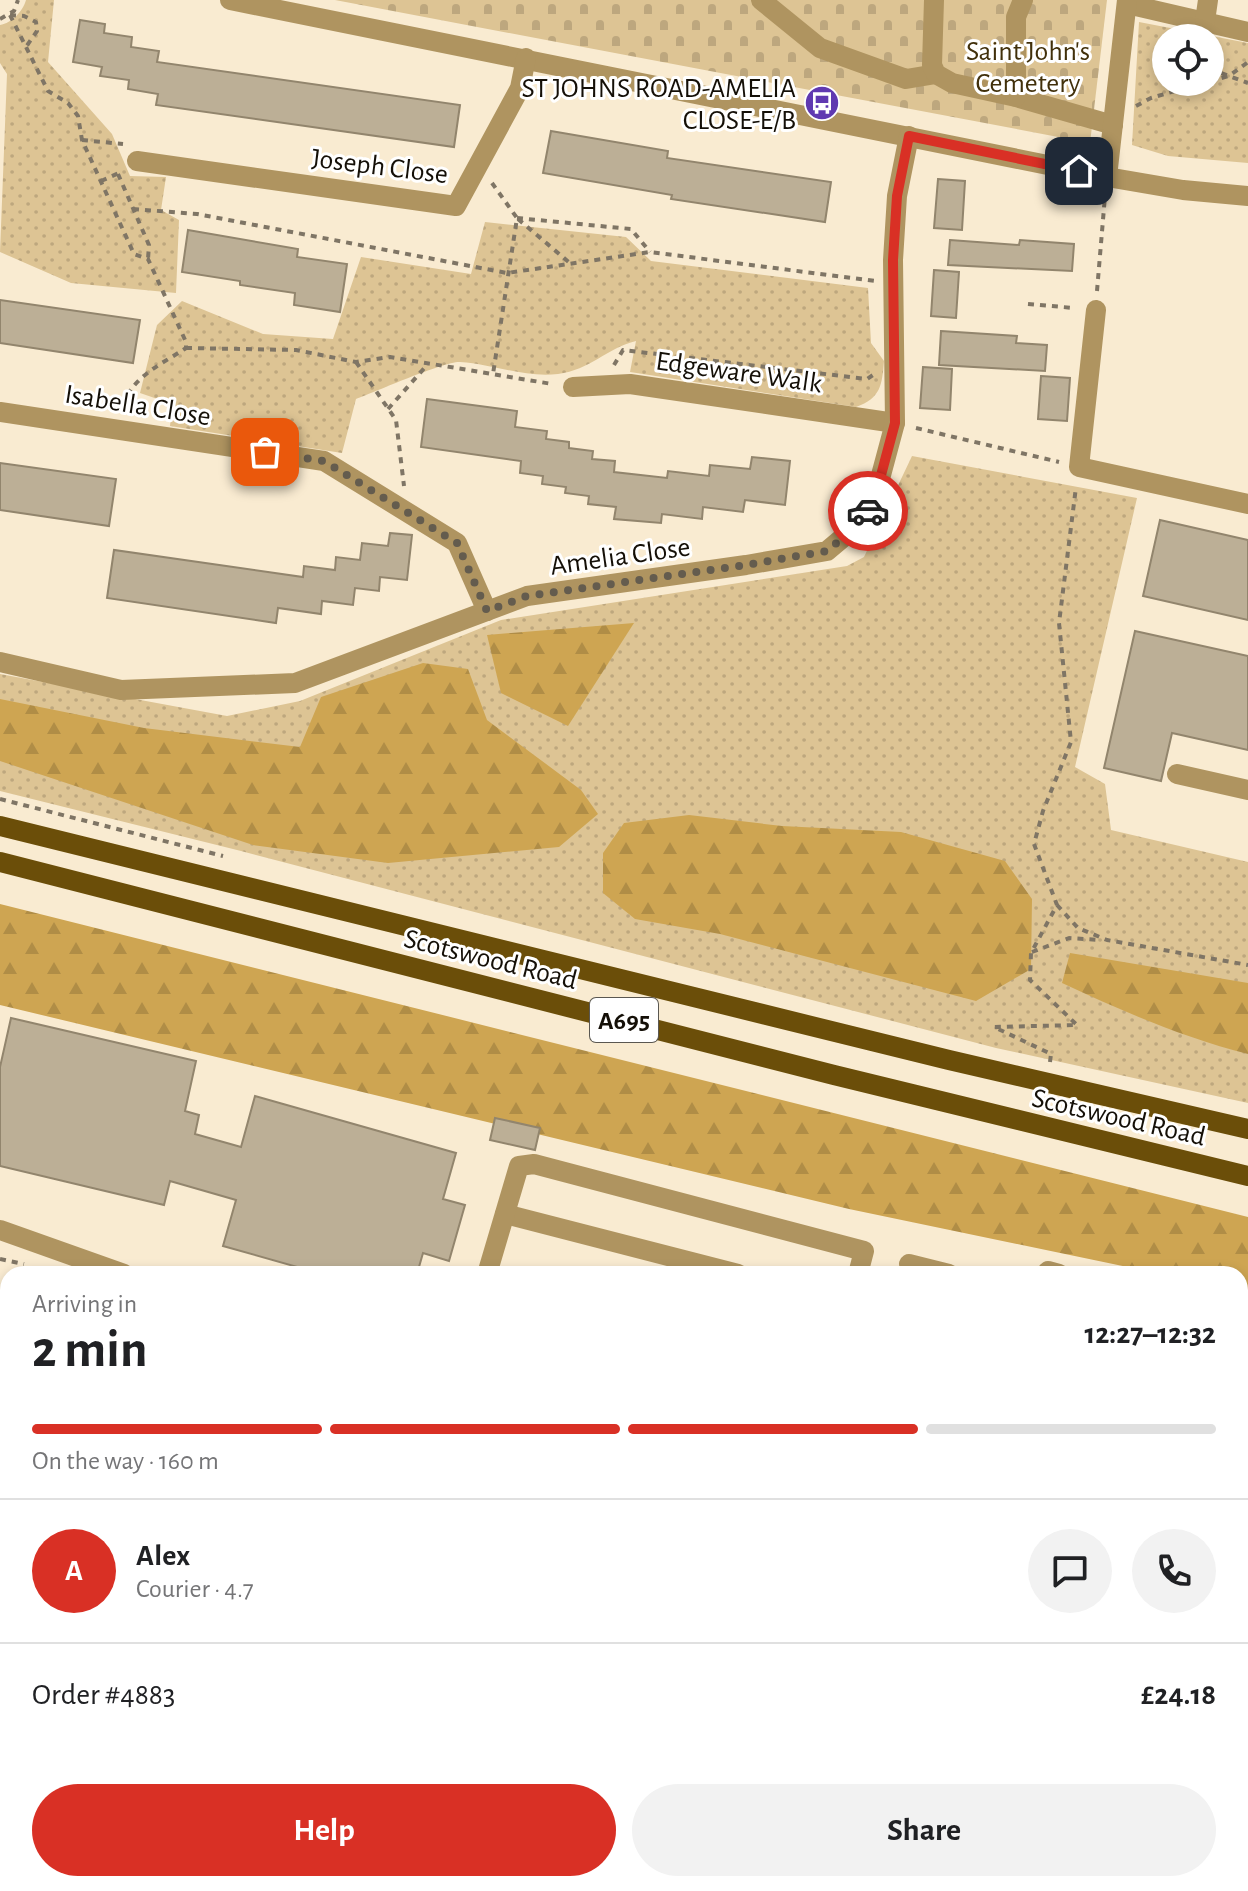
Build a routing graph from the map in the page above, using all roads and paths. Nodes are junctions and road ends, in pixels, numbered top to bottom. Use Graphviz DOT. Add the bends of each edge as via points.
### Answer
graph roads {
  1 [pos="18,0"];
  2 [pos="230,0"];
  3 [pos="761,0"];
  4 [pos="934,0"];
  5 [pos="1023,0"];
  6 [pos="1208,0"];
  7 [pos="1127,2"];
  8 [pos="10,15"];
  9 [pos="0,19"];
  10 [pos="1205,21"];
  11 [pos="1248,32"];
  12 [pos="26,47"];
  13 [pos="526,58"];
  14 [pos="1248,62"];
  15 [pos="936,74"];
  16 [pos="1224,74"];
  17 [pos="1229,76"];
  18 [pos="1224,77"];
  19 [pos="1248,83"];
  20 [pos="1158,96"];
  21 [pos="1016,97"];
  22 [pos="1113,122"];
  23 [pos="909,136"];
  24 [pos="82,140"];
  25 [pos="137,161"];
  26 [pos="478,164"];
  27 [pos="118,174"];
  28 [pos="1107,177"];
  29 [pos="1248,196"];
  30 [pos="133,209"];
  31 [pos="517,218"];
  32 [pos="650,252"];
  33 [pos="148,259"];
  34 [pos="571,264"];
  35 [pos="507,273"];
  36 [pos="893,284"];
  37 [pos="1028,304"];
  38 [pos="1096,310"];
  39 [pos="186,348"];
  40 [pos="356,362"];
  41 [pos="894,363"];
  42 [pos="428,364"];
  43 [pos="493,374"];
  44 [pos="604,385"];
  45 [pos="573,387"];
  46 [pos="388,409"];
  47 [pos="0,412"];
  48 [pos="895,423"];
  49 [pos="118,430"];
  50 [pos="1079,467"];
  51 [pos="1248,504"];
  52 [pos="407,512"];
  53 [pos="487,611"];
  54 [pos="0,662"];
  55 [pos="1177,774"];
  56 [pos="1248,790"];
  57 [pos="0,826"];
  58 [pos="0,862"];
  59 [pos="1057,905"];
  60 [pos="1107,940"];
  61 [pos="1031,953"];
  62 [pos="1248,965"];
  63 [pos="1050,1064"];
  64 [pos="1248,1129"];
  65 [pos="1248,1176"];
  66 [pos="505,1214"];
  67 [pos="0,1230"];
  68 [pos="909,1264"];
  69 [pos="101,1266"];
  70 [pos="489,1266"];
  71 [pos="707,1266"];
  72 [pos="860,1266"];
  73 [pos="917,1266"];
  1 -- 8 [label="path"];
  2 -- 13 [label="street"];
  3 -- 15 [label="street" via="820,48 906,79"];
  4 -- 15 [label="street"];
  5 -- 21 [label="street" via="1016,17"];
  6 -- 10 [label="street"];
  7 -- 10 [label="street"];
  7 -- 22 [label="street"];
  8 -- 9 [label="path"];
  8 -- 12 [label="path"];
  8 -- 12 [label="path" via="36,22 37,31"];
  10 -- 11 [label="street"];
  12 -- 24 [label="path" via="48,91 78,116"];
  13 -- 23 [label="street"];
  13 -- 26 [label="street, Joseph Close" via="520,88"];
  14 -- 17 [label="path"];
  15 -- 21 [label="street" via="952,83"];
  16 -- 17 [label="path"];
  17 -- 18 [label="path"];
  17 -- 19 [label="path"];
  20 -- 22 [label="path"];
  21 -- 22 [label="street"];
  22 -- 28 [label="street"];
  23 -- 28 [label="street"];
  23 -- 36 [label="street, Amelia Close" via="897,196"];
  24 -- 25 [label="path" via="127,144"];
  24 -- 33 [label="path" via="134,254"];
  25 -- 26 [label="street, Joseph Close" via="456,206"];
  26 -- 31 [label="path"];
  27 -- 30 [label="path"];
  28 -- 29 [label="street"];
  28 -- 38 [label="path"];
  30 -- 33 [label="path" via="149,245"];
  30 -- 35 [label="path" via="197,214"];
  31 -- 32 [label="path" via="631,229"];
  31 -- 34 [label="path"];
  31 -- 35 [label="path"];
  32 -- 34 [label="path"];
  32 -- 36 [label="path"];
  33 -- 39 [label="path"];
  34 -- 35 [label="path"];
  35 -- 43 [label="path"];
  36 -- 41 [label="street, Amelia Close"];
  37 -- 38 [label="path"];
  38 -- 50 [label="street"];
  39 -- 40 [label="path" via="296,350"];
  39 -- 49 [label="path" via="126,393"];
  40 -- 42 [label="path" via="390,357"];
  40 -- 46 [label="path"];
  41 -- 44 [label="path" via="867,379 623,350"];
  41 -- 48 [label="street, Amelia Close"];
  42 -- 43 [label="path"];
  42 -- 46 [label="path"];
  43 -- 45 [label="path"];
  44 -- 45 [label="street, Edgeware Walk"];
  44 -- 48 [label="street, Edgeware Walk" via="630,384"];
  46 -- 52 [label="path" via="396,420"];
  47 -- 49 [label="street, Isabella Close"];
  48 -- 50 [label="path"];
  48 -- 53 [label="street, Amelia Close" via="873,505 827,551 527,596"];
  49 -- 52 [label="street, Isabella Close" via="324,461"];
  50 -- 51 [label="street"];
  50 -- 59 [label="path" via="1059,623 1071,742 1034,844"];
  52 -- 53 [label="street, Isabella Close" via="457,543"];
  53 -- 54 [label="street, Amelia Close" via="295,683 121,690"];
  55 -- 56 [label="street"];
  57 -- 64 [label="main road, Scotswood Road / A695"];
  58 -- 65 [label="main road, Scotswood Road / A695"];
  59 -- 60 [label="path" via="1078,928"];
  59 -- 61 [label="path"];
  60 -- 61 [label="path" via="1069,938"];
  60 -- 62 [label="path"];
  61 -- 63 [label="path" via="1030,980 1077,1025 994,1027 1051,1054"];
  66 -- 70 [label="street"];
  66 -- 71 [label="street"];
  66 -- 72 [label="street" via="519,1166 534,1164 864,1251"];
  67 -- 69 [label="street"];
  68 -- 73 [label="street"];
}
